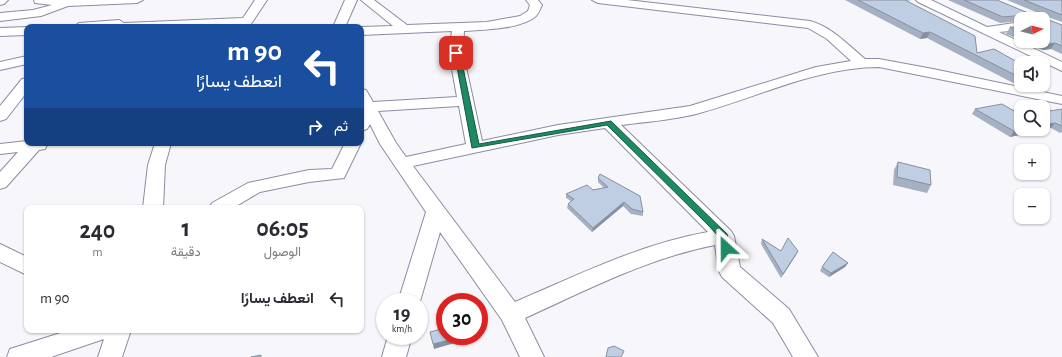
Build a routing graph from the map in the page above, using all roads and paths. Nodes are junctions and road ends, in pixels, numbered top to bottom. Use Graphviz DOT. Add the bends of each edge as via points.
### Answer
graph roads {
  1 [pos="39,0"];
  2 [pos="137,0"];
  3 [pos="261,0"];
  4 [pos="351,0"];
  5 [pos="367,0"];
  6 [pos="532,0"];
  7 [pos="598,0"];
  8 [pos="922,0"];
  9 [pos="66,3"];
  10 [pos="0,13"];
  11 [pos="0,17"];
  12 [pos="119,24"];
  13 [pos="249,24"];
  14 [pos="339,24"];
  15 [pos="458,27"];
  16 [pos="1014,27"];
  17 [pos="404,29"];
  18 [pos="986,30"];
  19 [pos="24,31"];
  20 [pos="364,31"];
  21 [pos="0,32"];
  22 [pos="24,61"];
  23 [pos="862,63"];
  24 [pos="0,66"];
  25 [pos="1062,67"];
  26 [pos="24,87"];
  27 [pos="366,100"];
  28 [pos="1062,100"];
  29 [pos="466,101"];
  30 [pos="364,110"];
  31 [pos="0,116"];
  32 [pos="608,122"];
  33 [pos="24,146"];
  34 [pos="37,146"];
  35 [pos="162,146"];
  36 [pos="352,146"];
  37 [pos="475,147"];
  38 [pos="0,148"];
  39 [pos="403,164"];
  40 [pos="0,183"];
  41 [pos="153,205"];
  42 [pos="225,205"];
  43 [pos="436,212"];
  44 [pos="724,236"];
  45 [pos="0,252"];
  46 [pos="24,265"];
  47 [pos="413,293"];
  48 [pos="511,314"];
  49 [pos="93,333"];
  50 [pos="118,333"];
  51 [pos="397,345"];
  52 [pos="19,357"];
  53 [pos="110,357"];
  54 [pos="394,357"];
  55 [pos="532,357"];
  56 [pos="806,357"];
  1 -- 9 [label="street"];
  1 -- 10 [label="street"];
  2 -- 9 [label="street"];
  2 -- 12 [label="street"];
  3 -- 13 [label="street"];
  4 -- 14 [label="street"];
  5 -- 17 [label="street"];
  6 -- 15 [label="street" via="536,6 533,13 524,19 487,26"];
  7 -- 23 [label="street" via="810,25 827,33"];
  8 -- 18 [label="street"];
  9 -- 11 [label="street" via="37,14"];
  15 -- 17 [label="street"];
  15 -- 29 [label="street" via="456,53"];
  16 -- 18 [label="street"];
  17 -- 20 [label="street"];
  18 -- 25 [label="street"];
  19 -- 21 [label="street"];
  22 -- 24 [label="street"];
  23 -- 28 [label="street" via="879,63"];
  23 -- 32 [label="street" via="821,70 692,110"];
  26 -- 31 [label="street"];
  27 -- 29 [label="street"];
  27 -- 30 [label="street"];
  27 -- 39 [label="street" via="388,144"];
  29 -- 37 [label="street"];
  32 -- 37 [label="street"];
  32 -- 44 [label="street"];
  33 -- 38 [label="street"];
  34 -- 40 [label="street"];
  35 -- 41 [label="street" via="156,161"];
  36 -- 42 [label="street" via="338,174 309,176 254,187"];
  37 -- 39 [label="street"];
  39 -- 43 [label="street"];
  43 -- 47 [label="street"];
  43 -- 48 [label="street"];
  44 -- 48 [label="street" via="696,240 658,251"];
  44 -- 56 [label="street" via="730,271 781,316"];
  45 -- 46 [label="street"];
  48 -- 55 [label="street"];
  49 -- 52 [label="street"];
  50 -- 53 [label="street"];
  51 -- 54 [label="street"];
}
